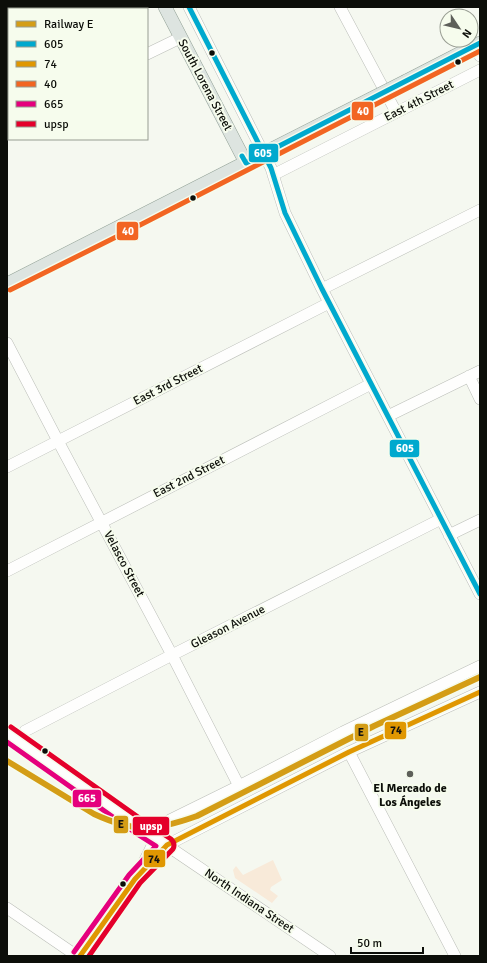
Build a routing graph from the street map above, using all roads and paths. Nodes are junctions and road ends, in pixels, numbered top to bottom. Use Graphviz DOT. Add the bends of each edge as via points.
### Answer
graph roads {
  1 [pos="164,7"];
  2 [pos="189,7"];
  3 [pos="340,7"];
  4 [pos="180,38"];
  5 [pos="478,48"];
  6 [pos="148,54"];
  7 [pos="480,70"];
  8 [pos="396,112"];
  9 [pos="251,160"];
  10 [pos="273,175"];
  11 [pos="480,210"];
  12 [pos="7,284"];
  13 [pos="322,289"];
  14 [pos="329,303"];
  15 [pos="7,343"];
  16 [pos="480,371"];
  17 [pos="469,376"];
  18 [pos="371,384"];
  19 [pos="480,399"];
  20 [pos="388,416"];
  21 [pos="58,441"];
  22 [pos="7,467"];
  23 [pos="441,519"];
  24 [pos="480,520"];
  25 [pos="101,522"];
  26 [pos="449,535"];
  27 [pos="7,571"];
  28 [pos="480,594"];
  29 [pos="172,655"];
  30 [pos="480,666"];
  31 [pos="480,692"];
  32 [pos="7,733"];
  33 [pos="19,741"];
  34 [pos="350,752"];
  35 [pos="239,786"];
  36 [pos="156,838"];
  37 [pos="167,845"];
  38 [pos="135,879"];
  39 [pos="7,908"];
  40 [pos="78,956"];
  41 [pos="330,956"];
  42 [pos="455,956"];
  1 -- 4 [label="main road, South Lorena Street"];
  2 -- 10 [label="street, South Lorena Street"];
  3 -- 8 [label="street"];
  4 -- 6 [label="street"];
  4 -- 9 [label="main road, South Lorena Street"];
  5 -- 9 [label="main road, East 4th Street, bridge" via="406,81"];
  7 -- 8 [label="street, East 4th Street"];
  8 -- 10 [label="street, East 4th Street"];
  9 -- 12 [label="main road, East 4th Street"];
  10 -- 13 [label="street, South Lorena Street" via="285,213"];
  11 -- 13 [label="street"];
  13 -- 14 [label="street, South Lorena Street"];
  14 -- 18 [label="street, South Lorena Street"];
  14 -- 21 [label="street, East 3rd Street"];
  15 -- 21 [label="street, Velasco Street"];
  16 -- 17 [label="street"];
  17 -- 19 [label="street"];
  17 -- 20 [label="street"];
  18 -- 20 [label="street, South Lorena Street"];
  18 -- 25 [label="street, East 2nd Street"];
  20 -- 23 [label="street, South Lorena Street"];
  21 -- 22 [label="street, East 3rd Street"];
  21 -- 25 [label="street, Velasco Street"];
  23 -- 26 [label="street, South Lorena Street"];
  23 -- 29 [label="street, Gleason Avenue"];
  24 -- 26 [label="street"];
  25 -- 27 [label="street, East 2nd Street"];
  25 -- 29 [label="street, Velasco Street"];
  26 -- 28 [label="street, South Lorena Street"];
  29 -- 33 [label="street, Gleason Avenue" via="25,731"];
  29 -- 35 [label="street, Velasco Street"];
  30 -- 35 [label="street"];
  31 -- 34 [label="street"];
  32 -- 33 [label="street, North Indiana Street"];
  33 -- 36 [label="street, North Indiana Street"];
  34 -- 37 [label="street"];
  34 -- 42 [label="street"];
  35 -- 36 [label="street" via="170,820"];
  36 -- 37 [label="street, North Indiana Street"];
  36 -- 38 [label="street"];
  37 -- 38 [label="street"];
  37 -- 41 [label="street, North Indiana Street"];
  38 -- 40 [label="street"];
  39 -- 40 [label="street"];
}
